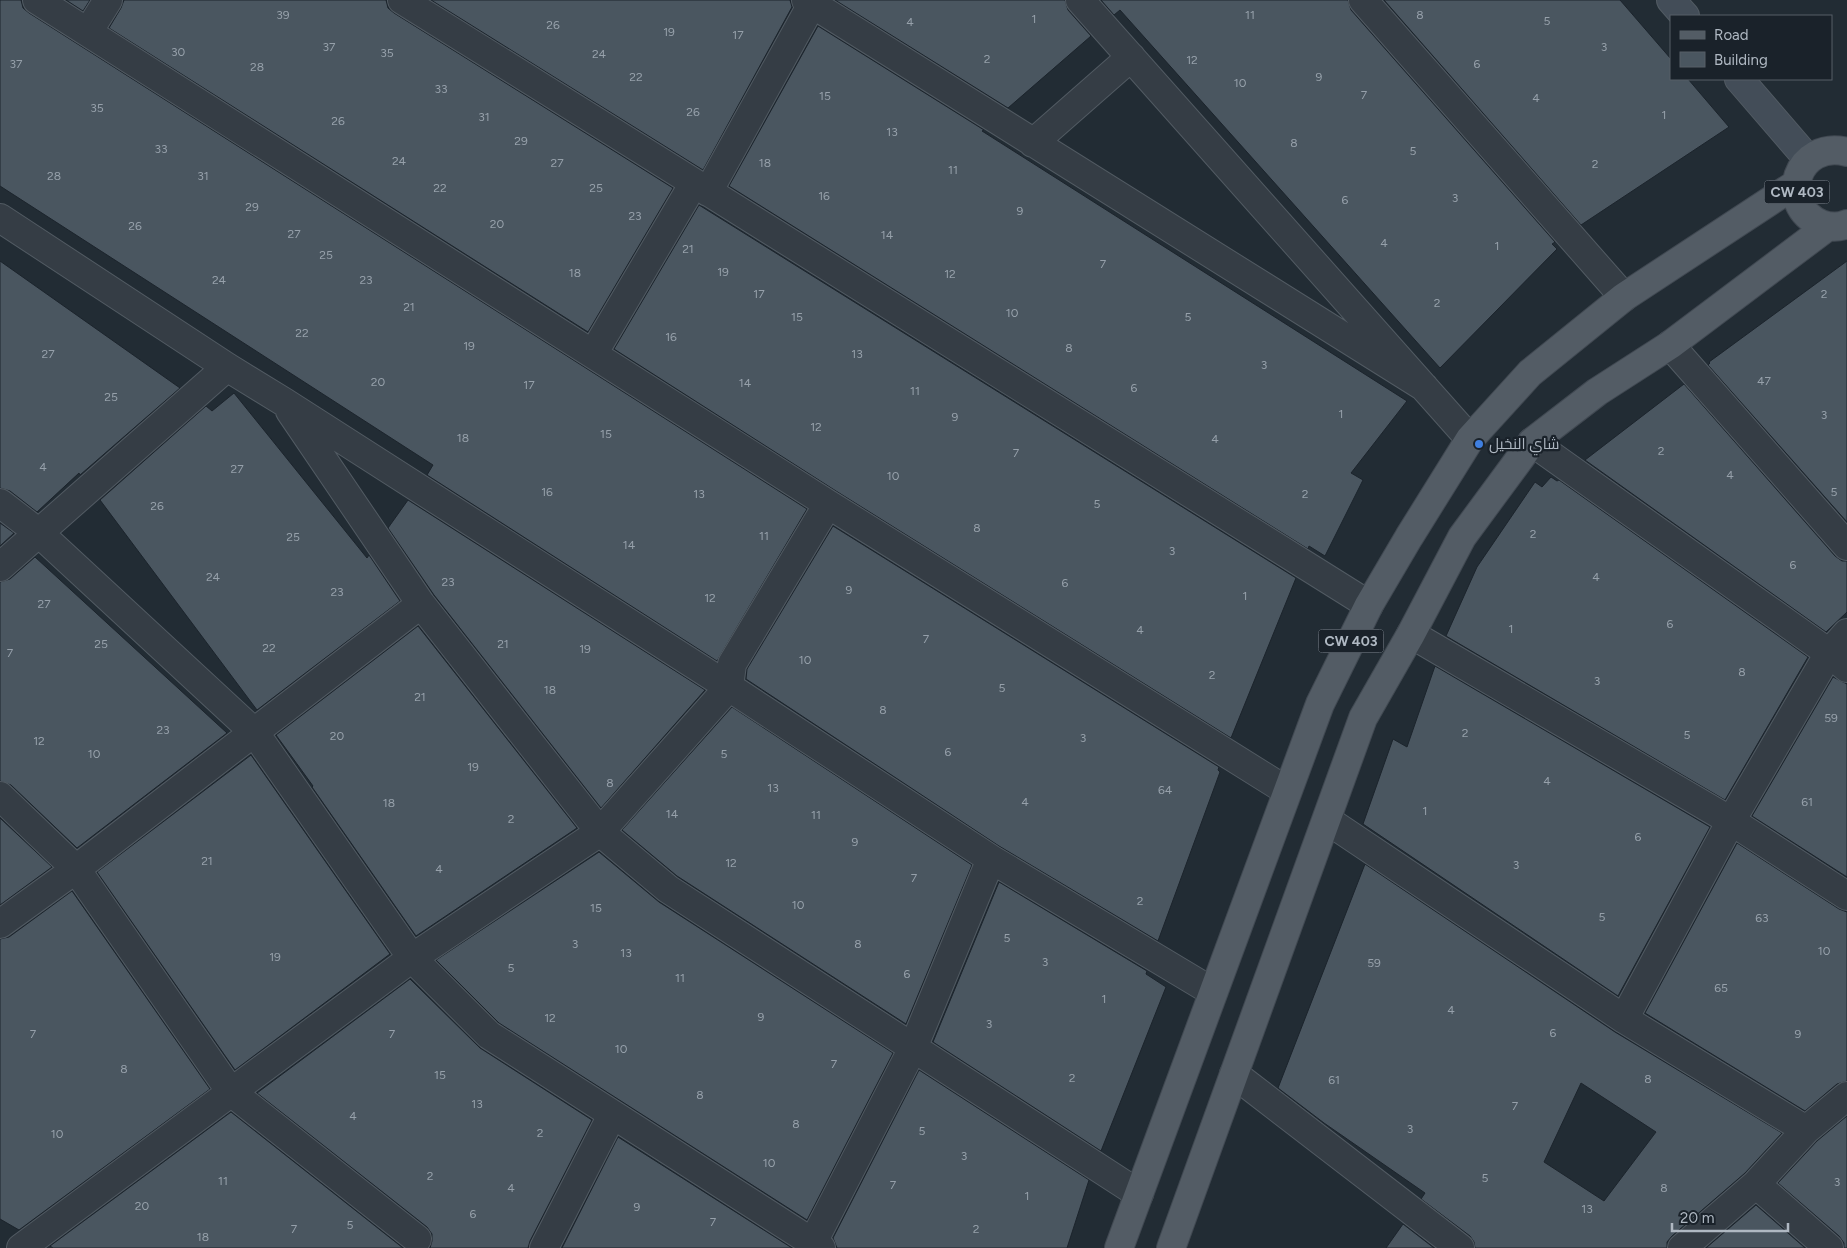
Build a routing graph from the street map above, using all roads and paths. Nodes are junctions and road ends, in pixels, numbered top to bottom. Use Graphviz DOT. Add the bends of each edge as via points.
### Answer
graph roads {
  1 [pos="37,0"];
  2 [pos="108,0"];
  3 [pos="402,0"];
  4 [pos="1080,0"];
  5 [pos="1363,0"];
  6 [pos="1671,0"];
  7 [pos="811,1"];
  8 [pos="1684,15"];
  9 [pos="88,32"];
  10 [pos="1131,57"];
  11 [pos="1740,80"];
  12 [pos="1033,143"];
  13 [pos="1843,147"];
  14 [pos="1808,159"];
  15 [pos="1796,184"];
  16 [pos="701,188"];
  17 [pos="0,218"];
  18 [pos="1837,226"];
  19 [pos="1624,297"];
  20 [pos="1670,345"];
  21 [pos="593,354"];
  22 [pos="226,367"];
  23 [pos="1424,387"];
  24 [pos="284,402"];
  25 [pos="1470,439"];
  26 [pos="1532,442"];
  27 [pos="0,504"];
  28 [pos="828,504"];
  29 [pos="39,534"];
  30 [pos="1847,546"];
  31 [pos="0,566"];
  32 [pos="421,604"];
  33 [pos="1369,605"];
  34 [pos="1411,634"];
  35 [pos="1841,651"];
  36 [pos="729,687"];
  37 [pos="255,733"];
  38 [pos="1287,791"];
  39 [pos="0,796"];
  40 [pos="1327,820"];
  41 [pos="1731,821"];
  42 [pos="600,832"];
  43 [pos="991,860"];
  44 [pos="76,869"];
  45 [pos="1847,896"];
  46 [pos="0,924"];
  47 [pos="412,958"];
  48 [pos="1213,992"];
  49 [pos="1624,1019"];
  50 [pos="913,1048"];
  51 [pos="1234,1074"];
  52 [pos="231,1092"];
  53 [pos="1847,1096"];
  54 [pos="612,1115"];
  55 [pos="1806,1130"];
  56 [pos="1756,1184"];
  57 [pos="1139,1194"];
  58 [pos="417,1239"];
  59 [pos="815,1246"];
  60 [pos="21,1248"];
  61 [pos="544,1248"];
  62 [pos="1119,1248"];
  63 [pos="1171,1248"];
  64 [pos="1460,1248"];
  65 [pos="1682,1248"];
  66 [pos="1829,1248"];
  1 -- 9 [label="street"];
  2 -- 9 [label="street"];
  3 -- 16 [label="street"];
  4 -- 10 [label="street"];
  5 -- 19 [label="street"];
  6 -- 8 [label="street"];
  7 -- 12 [label="street"];
  7 -- 16 [label="street"];
  9 -- 21 [label="street"];
  10 -- 12 [label="street"];
  10 -- 23 [label="street"];
  11 -- 14 [label="street"];
  12 -- 23 [label="street"];
  13 -- 14 [label="main road, CW 403" via="1820,152"];
  14 -- 15 [label="main road, CW 403"];
  15 -- 18 [label="main road, CW 403" via="1797,198 1803,211 1814,221"];
  15 -- 19 [label="main road, CW 403"];
  16 -- 21 [label="street"];
  16 -- 33 [label="street"];
  17 -- 22 [label="street"];
  18 -- 20 [label="main road, CW 403"];
  19 -- 25 [label="main road, CW 403" via="1530,373"];
  20 -- 26 [label="main road, CW 403" via="1597,392"];
  20 -- 30 [label="street"];
  21 -- 28 [label="street"];
  22 -- 24 [label="street"];
  22 -- 29 [label="street"];
  23 -- 25 [label="street"];
  24 -- 32 [label="street"];
  24 -- 36 [label="street"];
  25 -- 33 [label="main road, CW 403"];
  26 -- 34 [label="main road, CW 403" via="1462,537"];
  26 -- 35 [label="street"];
  27 -- 29 [label="street"];
  28 -- 36 [label="street" via="732,664"];
  28 -- 38 [label="street"];
  29 -- 31 [label="street"];
  29 -- 37 [label="street"];
  32 -- 37 [label="street"];
  32 -- 42 [label="street"];
  33 -- 38 [label="main road, CW 403" via="1320,704"];
  34 -- 40 [label="main road, CW 403" via="1363,718"];
  34 -- 41 [label="street"];
  35 -- 41 [label="street"];
  36 -- 42 [label="street"];
  36 -- 43 [label="street"];
  37 -- 44 [label="street"];
  37 -- 47 [label="street"];
  38 -- 48 [label="main road, CW 403"];
  39 -- 44 [label="street"];
  40 -- 49 [label="street"];
  40 -- 51 [label="main road, CW 403"];
  41 -- 45 [label="street"];
  41 -- 49 [label="street"];
  42 -- 47 [label="street"];
  42 -- 50 [label="street" via="668,889"];
  43 -- 48 [label="street"];
  43 -- 50 [label="street"];
  44 -- 46 [label="street"];
  44 -- 52 [label="street"];
  47 -- 52 [label="street"];
  47 -- 54 [label="street" via="489,1035"];
  48 -- 57 [label="main road, CW 403"];
  49 -- 55 [label="street"];
  50 -- 57 [label="street"];
  50 -- 59 [label="street"];
  51 -- 63 [label="main road, CW 403"];
  51 -- 64 [label="street"];
  52 -- 58 [label="street"];
  52 -- 60 [label="street"];
  53 -- 55 [label="street"];
  54 -- 59 [label="street"];
  54 -- 61 [label="street"];
  55 -- 56 [label="street"];
  56 -- 65 [label="street"];
  56 -- 66 [label="street"];
  57 -- 62 [label="main road, CW 403"];
}
